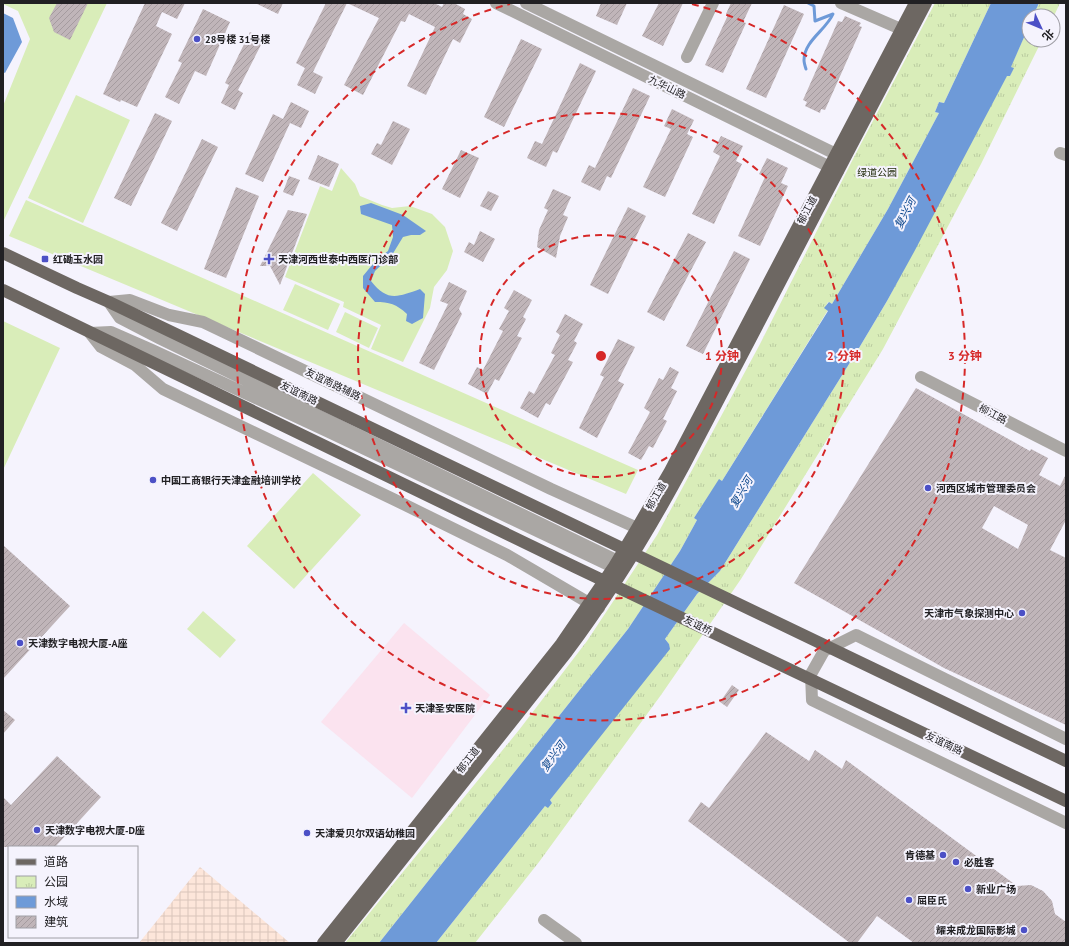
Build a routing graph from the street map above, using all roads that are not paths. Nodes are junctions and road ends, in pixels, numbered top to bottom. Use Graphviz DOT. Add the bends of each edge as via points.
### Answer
graph roads {
  1 [pos="496,3"];
  2 [pos="526,3"];
  3 [pos="713,3"];
  4 [pos="842,3"];
  5 [pos="915,3"];
  6 [pos="926,3"];
  7 [pos="906,31"];
  8 [pos="687,56"];
  9 [pos="840,156"];
  10 [pos="834,169"];
  11 [pos="3,253"];
  12 [pos="3,290"];
  13 [pos="109,302"];
  14 [pos="90,333"];
  15 [pos="921,377"];
  16 [pos="1066,451"];
  17 [pos="642,530"];
  18 [pos="620,566"];
  19 [pos="594,606"];
  20 [pos="821,684"];
  21 [pos="1066,739"];
  22 [pos="1066,761"];
  23 [pos="1066,801"];
  24 [pos="1066,824"];
  25 [pos="544,920"];
  26 [pos="323,943"];
  27 [pos="336,943"];
  28 [pos="576,943"];
  1 -- 10 [label="street, 九华山路"];
  2 -- 9 [label="street, 九华山路"];
  3 -- 8 [label="street"];
  4 -- 7 [label="street"];
  5 -- 7 [label="main road, 郁江道"];
  6 -- 7 [label="main road, 郁江道"];
  7 -- 9 [label="main road, 郁江道"];
  9 -- 10 [label="main road, 郁江道"];
  10 -- 17 [label="main road, 郁江道" via="684,466"];
  11 -- 13 [label="main road, 友谊南路"];
  12 -- 14 [label="main road"];
  13 -- 17 [label="street, 友谊南路辅路" via="130,300 169,315 204,322 551,489"];
  13 -- 18 [label="street" via="120,318"];
  13 -- 22 [label="main road, 友谊南路"];
  14 -- 18 [label="street" via="111,332 152,350"];
  14 -- 19 [label="street" via="101,346 135,365 163,389 507,555"];
  14 -- 20 [label="main road, 友谊桥"];
  15 -- 16 [label="street, 柳江路"];
  17 -- 18 [label="main road, 郁江道"];
  18 -- 19 [label="main road, 郁江道"];
  19 -- 26 [label="main road, 郁江道"];
  19 -- 27 [label="main road, 郁江道" via="567,652"];
  20 -- 23 [label="main road, 友谊南路"];
  21 -- 24 [label="street" via="856,635 824,651 811,674 812,700"];
  25 -- 28 [label="street"];
}
